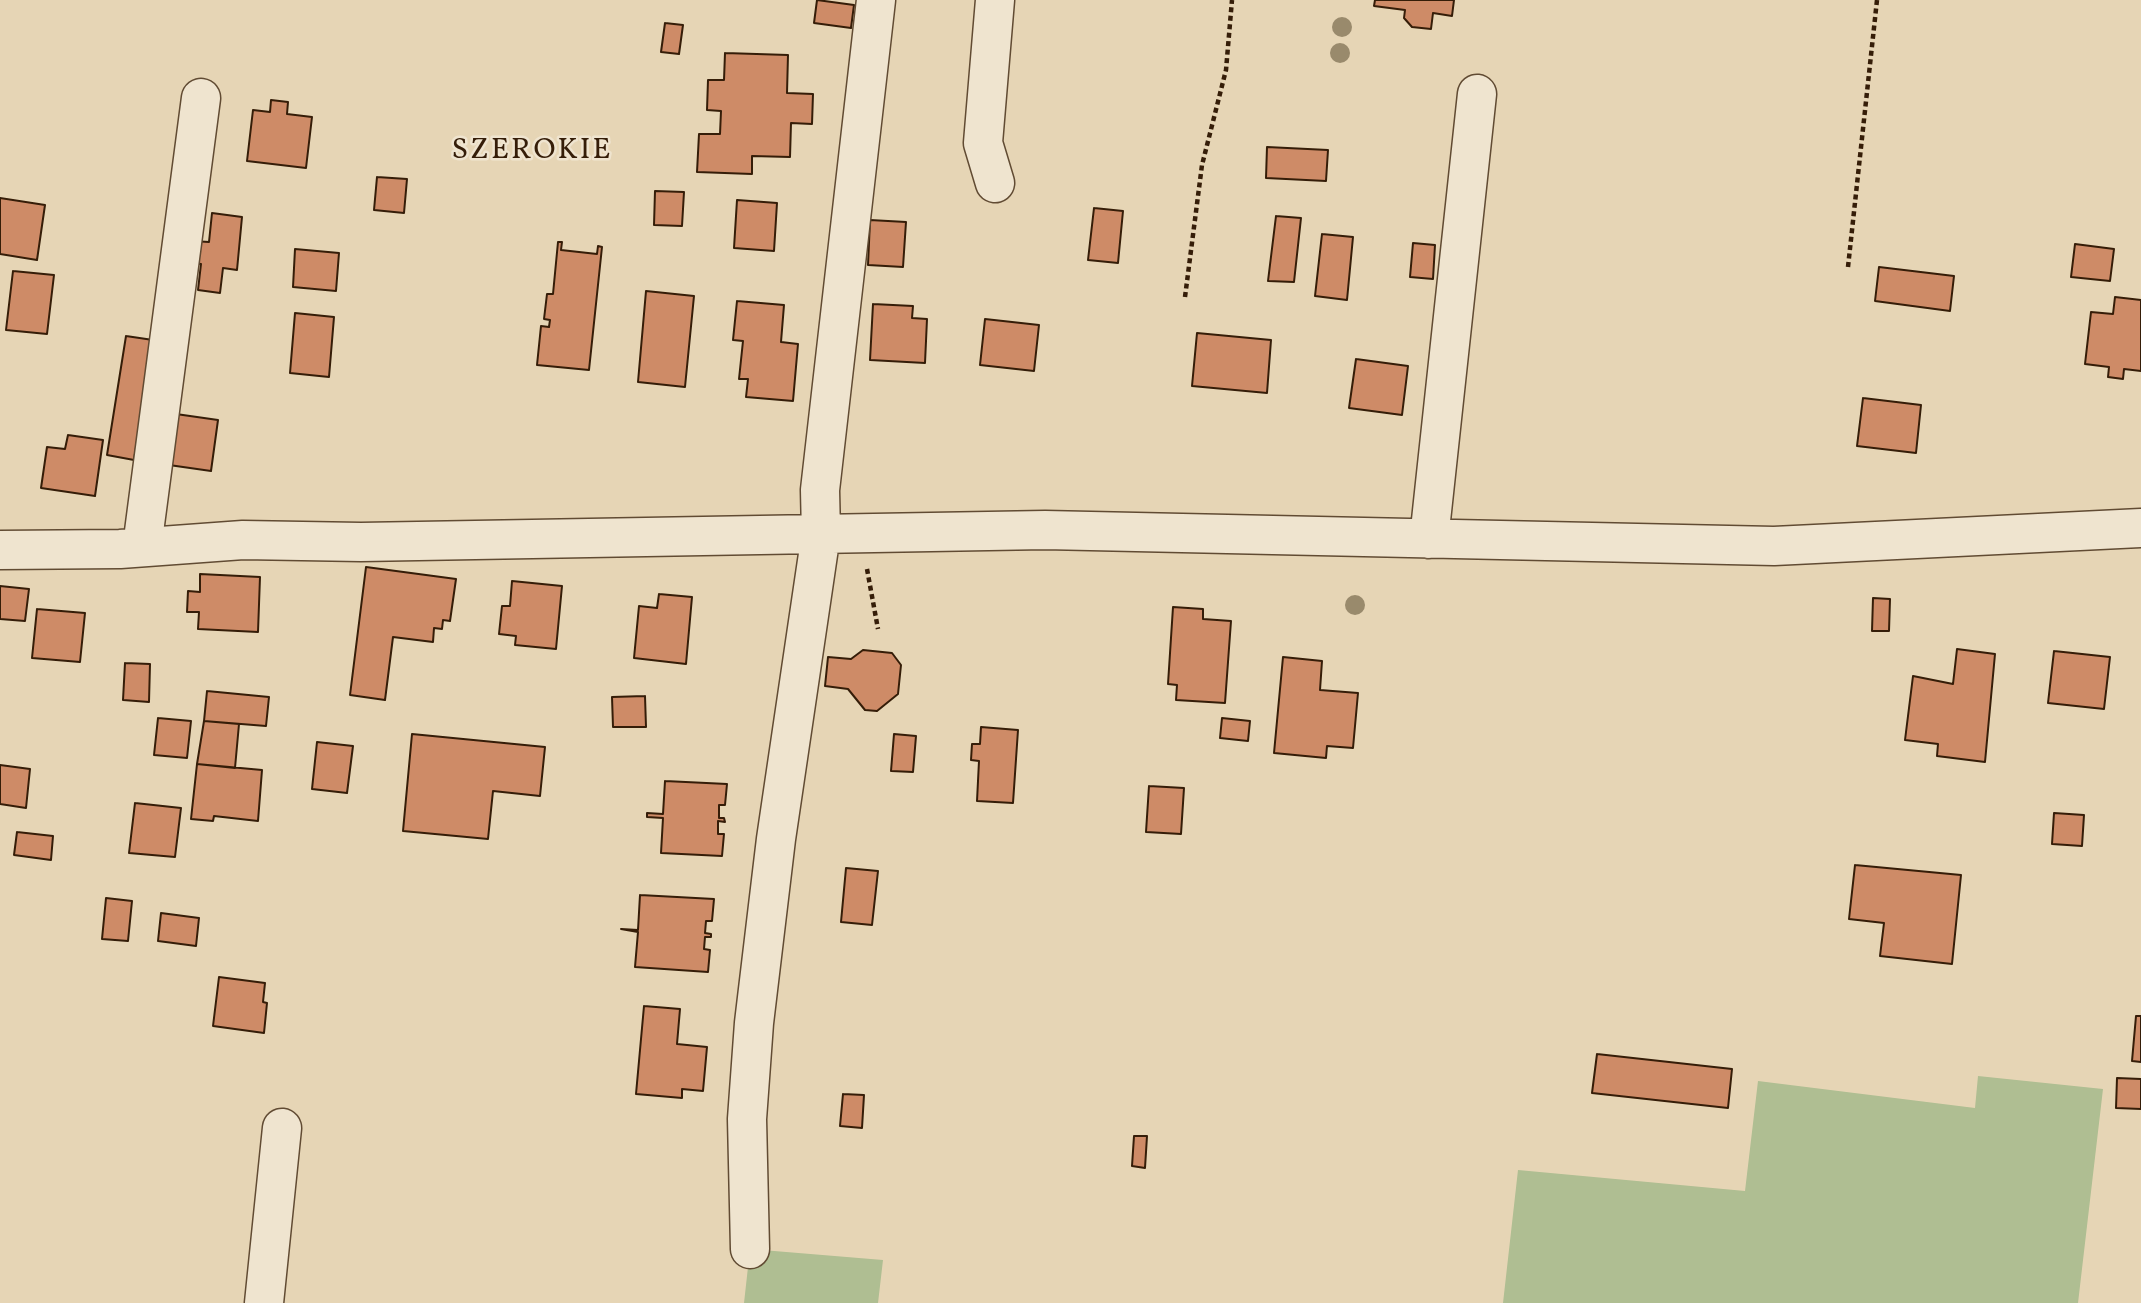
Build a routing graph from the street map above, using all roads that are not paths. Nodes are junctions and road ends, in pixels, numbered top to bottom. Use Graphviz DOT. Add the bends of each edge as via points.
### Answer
graph roads {
  1 [pos="876,0"];
  2 [pos="995,0"];
  3 [pos="1477,94"];
  4 [pos="201,98"];
  5 [pos="995,183"];
  6 [pos="2141,528"];
  7 [pos="821,534"];
  8 [pos="1429,539"];
  9 [pos="142,547"];
  10 [pos="0,550"];
  11 [pos="282,1128"];
  12 [pos="750,1249"];
  13 [pos="264,1303"];
  1 -- 7 [label="street" via="820,489"];
  2 -- 5 [label="street" via="983,143"];
  3 -- 8 [label="street"];
  4 -- 9 [label="street"];
  6 -- 8 [label="street" via="1774,546"];
  7 -- 8 [label="street" via="1045,530"];
  7 -- 9 [label="street" via="243,540"];
  7 -- 12 [label="street" via="754,1023 747,1119"];
  9 -- 10 [label="street"];
  11 -- 13 [label="street"];
}
